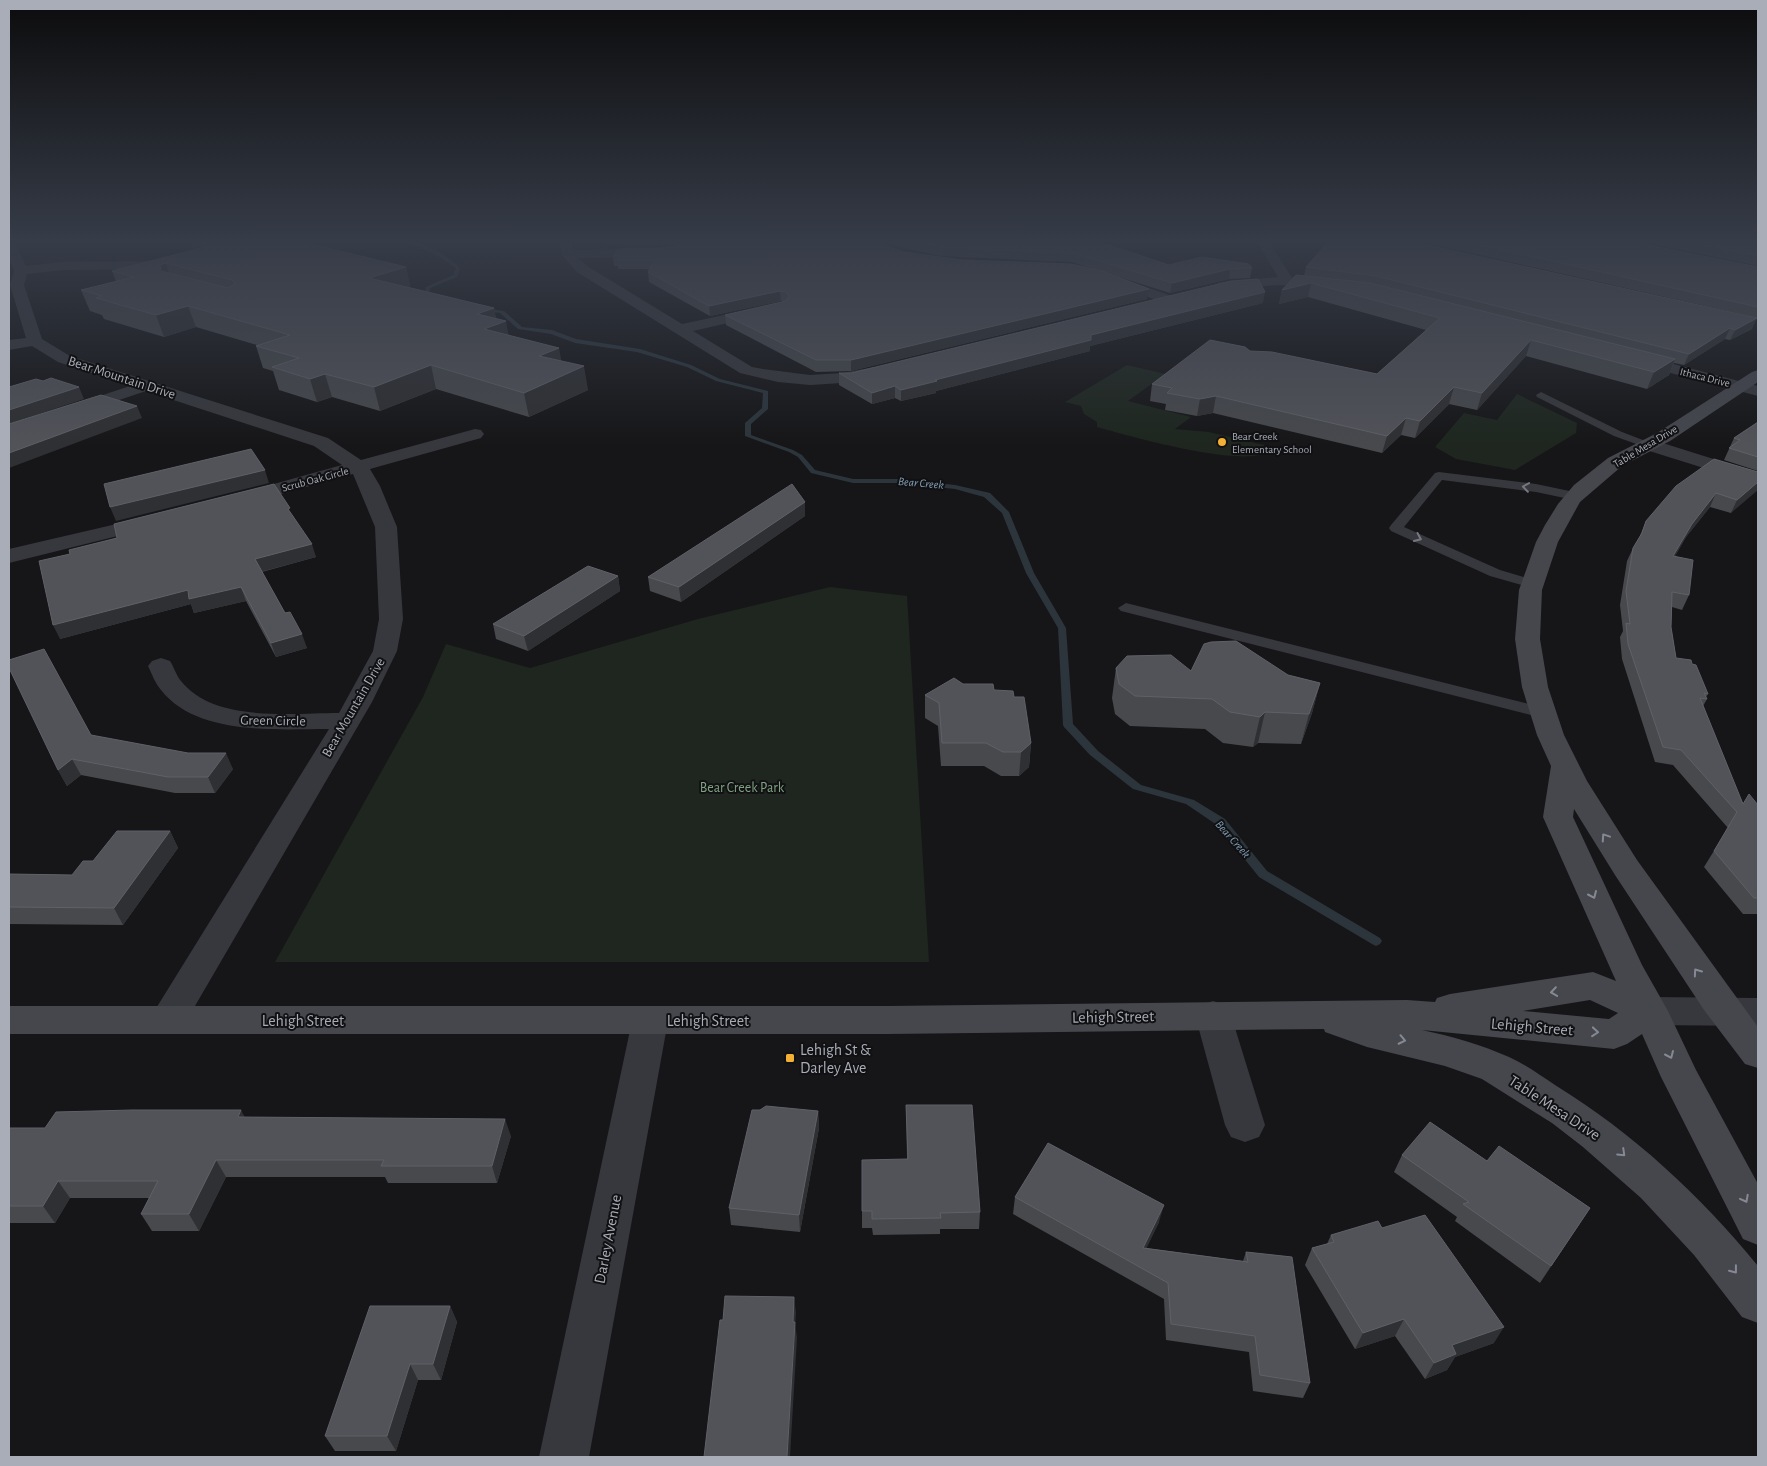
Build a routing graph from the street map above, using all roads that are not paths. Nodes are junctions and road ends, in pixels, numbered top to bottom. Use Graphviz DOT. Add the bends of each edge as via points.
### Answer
graph roads {
  1 [pos="24,308"];
  2 [pos="646,308"];
  3 [pos="774,308"];
  4 [pos="679,329"];
  5 [pos="35,341"];
  6 [pos="9,345"];
  7 [pos="1616,354"];
  8 [pos="892,368"];
  9 [pos="1753,384"];
  10 [pos="146,386"];
  11 [pos="1541,395"];
  12 [pos="9,432"];
  13 [pos="475,434"];
  14 [pos="1650,445"];
  15 [pos="360,468"];
  16 [pos="1758,479"];
  17 [pos="1574,496"];
  18 [pos="221,504"];
  19 [pos="173,516"];
  20 [pos="9,556"];
  21 [pos="1532,584"];
  22 [pos="1126,608"];
  23 [pos="161,666"];
  24 [pos="1543,713"];
  25 [pos="346,721"];
  26 [pos="1565,767"];
  27 [pos="1650,1011"];
  28 [pos="1741,1012"];
  29 [pos="1213,1015"];
  30 [pos="1322,1016"];
  31 [pos="9,1020"];
  32 [pos="168,1020"];
  33 [pos="650,1021"];
  34 [pos="1758,1054"];
  35 [pos="1245,1124"];
  36 [pos="1758,1224"];
  37 [pos="1758,1301"];
  38 [pos="564,1457"];
  1 -- 5 [label="street"];
  2 -- 4 [label="street"];
  3 -- 4 [label="street"];
  4 -- 8 [label="street" via="746,370 764,375 827,380"];
  5 -- 6 [label="street"];
  5 -- 10 [label="street, Bear Mountain Drive" via="64,359"];
  7 -- 9 [label="street, Ithaca Drive"];
  9 -- 14 [label="street, Table Mesa Drive"];
  10 -- 12 [label="street"];
  10 -- 15 [label="street, Bear Mountain Drive" via="321,442"];
  11 -- 14 [label="lane" via="1618,434"];
  13 -- 15 [label="street, Scrub Oak Circle"];
  14 -- 16 [label="street"];
  14 -- 17 [label="street, Table Mesa Drive" via="1614,462"];
  15 -- 18 [label="street, Scrub Oak Circle"];
  15 -- 25 [label="street, Bear Mountain Drive" via="386,527 391,619 385,651"];
  17 -- 21 [label="street, Table Mesa Drive" via="1563,509 1543,550"];
  17 -- 21 [label="lane, one-way" via="1439,476 1396,528 1495,573"];
  19 -- 20 [label="street"];
  21 -- 24 [label="street, Table Mesa Drive" via="1528,631 1530,665"];
  22 -- 24 [label="lane"];
  23 -- 25 [label="street, Green Circle" via="171,686 200,708 234,720"];
  24 -- 26 [label="street, Table Mesa Drive"];
  25 -- 32 [label="street, Bear Mountain Drive"];
  26 -- 27 [label="street, one-way" via="1558,817"];
  28 -- 26 [label="street, Table Mesa Drive, one-way" via="1599,829"];
  27 -- 28 [label="street"];
  27 -- 30 [label="street, Lehigh Street" via="1614,1034 1407,1014"];
  27 -- 36 [label="street, one-way" via="1680,1077"];
  28 -- 34 [label="street, Table Mesa Drive"];
  29 -- 30 [label="street, Lehigh Street"];
  29 -- 33 [label="street, Lehigh Street"];
  29 -- 35 [label="street"];
  30 -- 37 [label="street, Table Mesa Drive, one-way" via="1362,1032 1420,1044 1492,1066 1571,1113 1616,1148 1657,1187 1727,1260"];
  31 -- 32 [label="street, Lehigh Street"];
  32 -- 33 [label="street, Lehigh Street"];
  33 -- 38 [label="street, Darley Avenue"];
}
